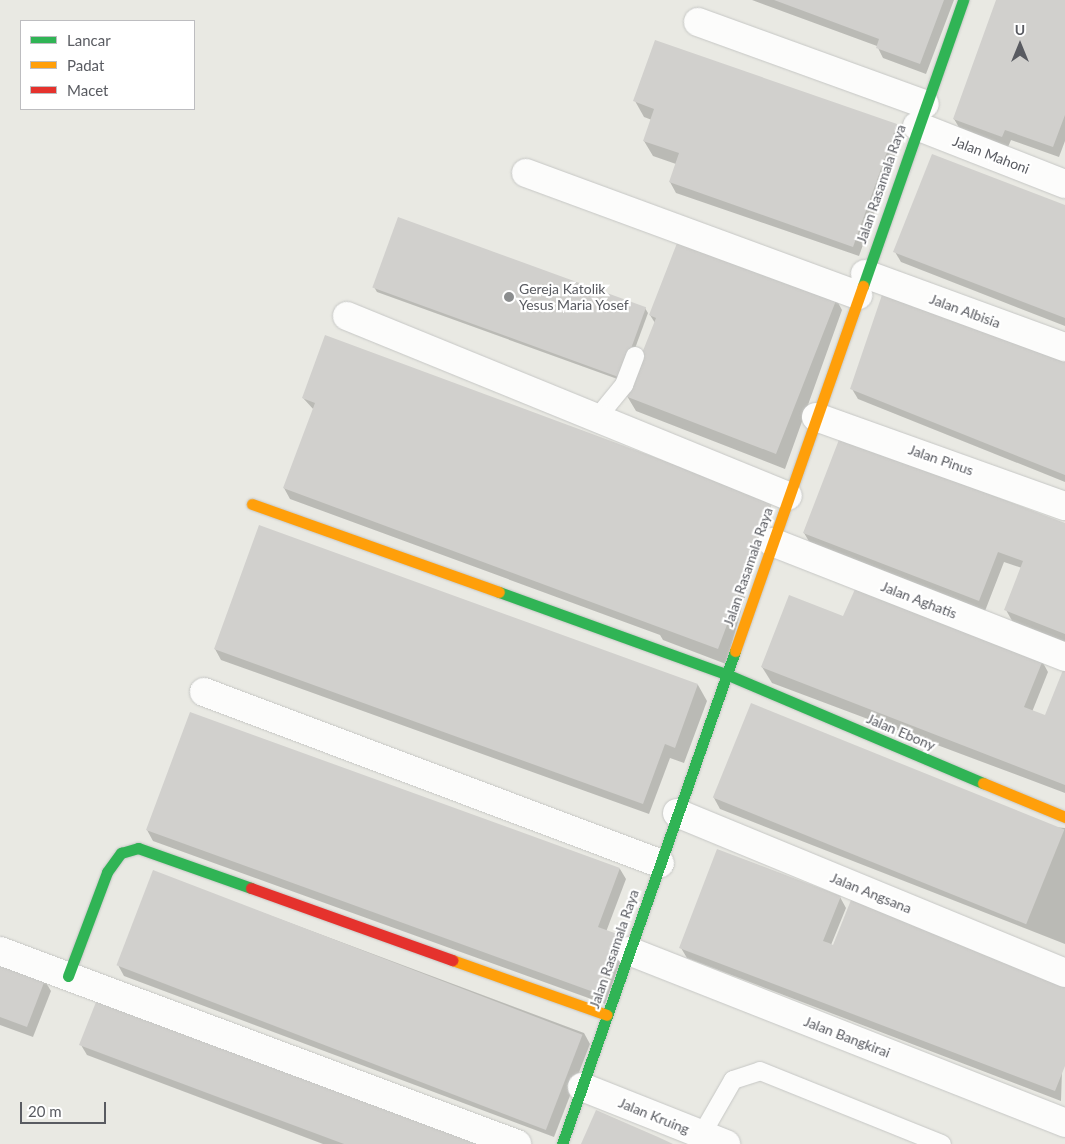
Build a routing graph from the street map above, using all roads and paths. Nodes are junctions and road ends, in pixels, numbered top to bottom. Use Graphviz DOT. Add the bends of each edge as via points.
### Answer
graph roads {
  1 [pos="963,0"];
  2 [pos="698,22"];
  3 [pos="921,115"];
  4 [pos="526,173"];
  5 [pos="1064,179"];
  6 [pos="862,285"];
  7 [pos="348,316"];
  8 [pos="1065,347"];
  9 [pos="635,356"];
  10 [pos="816,417"];
  11 [pos="597,418"];
  12 [pos="788,496"];
  13 [pos="252,504"];
  14 [pos="1065,506"];
  15 [pos="772,542"];
  16 [pos="1065,657"];
  17 [pos="726,674"];
  18 [pos="204,692"];
  19 [pos="677,814"];
  20 [pos="1065,817"];
  21 [pos="660,863"];
  22 [pos="0,951"];
  23 [pos="629,952"];
  24 [pos="1065,973"];
  25 [pos="68,976"];
  26 [pos="607,1015"];
  27 [pos="582,1087"];
  28 [pos="1065,1123"];
  29 [pos="714,1139"];
  30 [pos="517,1144"];
  31 [pos="562,1144"];
  32 [pos="942,1144"];
  1 -- 3 [label="street, Jalan Rasamala Raya"];
  2 -- 3 [label="street, Jalan Mahoni"];
  3 -- 5 [label="street, Jalan Mahoni"];
  3 -- 6 [label="street, Jalan Rasamala Raya"];
  4 -- 6 [label="street, Jalan Albisia"];
  6 -- 8 [label="street, Jalan Albisia"];
  6 -- 10 [label="street, Jalan Rasamala Raya"];
  7 -- 11 [label="street"];
  9 -- 11 [label="lane" via="624,385"];
  10 -- 12 [label="street, Jalan Rasamala Raya"];
  10 -- 14 [label="street, Jalan Pinus"];
  11 -- 12 [label="street"];
  12 -- 15 [label="street, Jalan Rasamala Raya"];
  13 -- 17 [label="street, Jalan Ebony"];
  15 -- 16 [label="street, Jalan Aghatis"];
  15 -- 17 [label="street, Jalan Rasamala Raya"];
  17 -- 19 [label="street, Jalan Rasamala Raya"];
  17 -- 20 [label="street, Jalan Ebony"];
  18 -- 21 [label="street"];
  19 -- 21 [label="street, Jalan Rasamala Raya"];
  19 -- 24 [label="street, Jalan Angsana"];
  21 -- 23 [label="street, Jalan Rasamala Raya"];
  22 -- 25 [label="street"];
  23 -- 26 [label="street, Jalan Rasamala Raya"];
  23 -- 28 [label="street, Jalan Bangkirai"];
  25 -- 26 [label="street" via="107,872 121,853 138,848"];
  25 -- 30 [label="street"];
  26 -- 27 [label="street, Jalan Rasamala Raya"];
  27 -- 29 [label="street, Jalan Kruing"];
  27 -- 31 [label="street, Jalan Rasamala Raya"];
  29 -- 32 [label="lane" via="733,1080 760,1071"];
}
